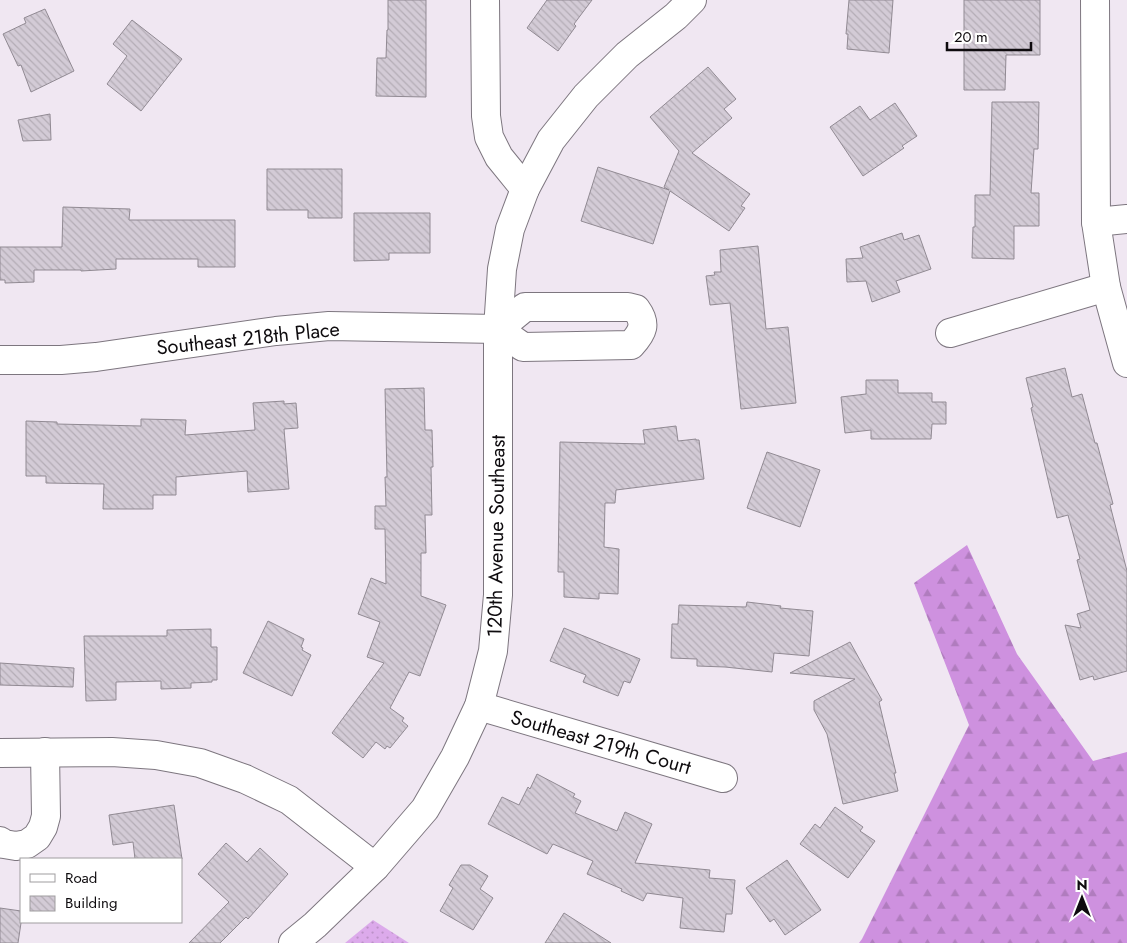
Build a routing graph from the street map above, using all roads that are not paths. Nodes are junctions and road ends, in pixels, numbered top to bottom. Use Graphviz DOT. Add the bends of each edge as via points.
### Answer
graph roads {
  1 [pos="485,0"];
  2 [pos="692,0"];
  3 [pos="1095,0"];
  4 [pos="525,188"];
  5 [pos="1127,220"];
  6 [pos="1096,222"];
  7 [pos="1106,286"];
  8 [pos="498,329"];
  9 [pos="950,334"];
  10 [pos="0,360"];
  11 [pos="1127,363"];
  12 [pos="479,706"];
  13 [pos="45,752"];
  14 [pos="0,753"];
  15 [pos="723,778"];
  16 [pos="0,841"];
  17 [pos="375,867"];
  18 [pos="293,943"];
  1 -- 4 [label="street" via="489,137 499,157"];
  2 -- 4 [label="street, 120th Avenue Southeast" via="627,55 586,96 552,140"];
  3 -- 6 [label="street"];
  4 -- 8 [label="street, 120th Avenue Southeast" via="510,229 502,269"];
  5 -- 6 [label="street"];
  6 -- 7 [label="street"];
  7 -- 9 [label="street"];
  7 -- 11 [label="street"];
  8 -- 10 [label="street, Southeast 218th Place" via="329,326 96,357"];
  8 -- 12 [label="street, 120th Avenue Southeast" via="498,595 492,651"];
  12 -- 15 [label="street, Southeast 219th Court"];
  12 -- 17 [label="street, 120th Avenue Southeast" via="425,810"];
  13 -- 14 [label="street"];
  13 -- 16 [label="street" via="46,816 43,827 27,844 16,846"];
  13 -- 17 [label="street" via="156,755 200,764 245,779 289,800"];
  17 -- 18 [label="street, 120th Avenue Southeast"];
}
